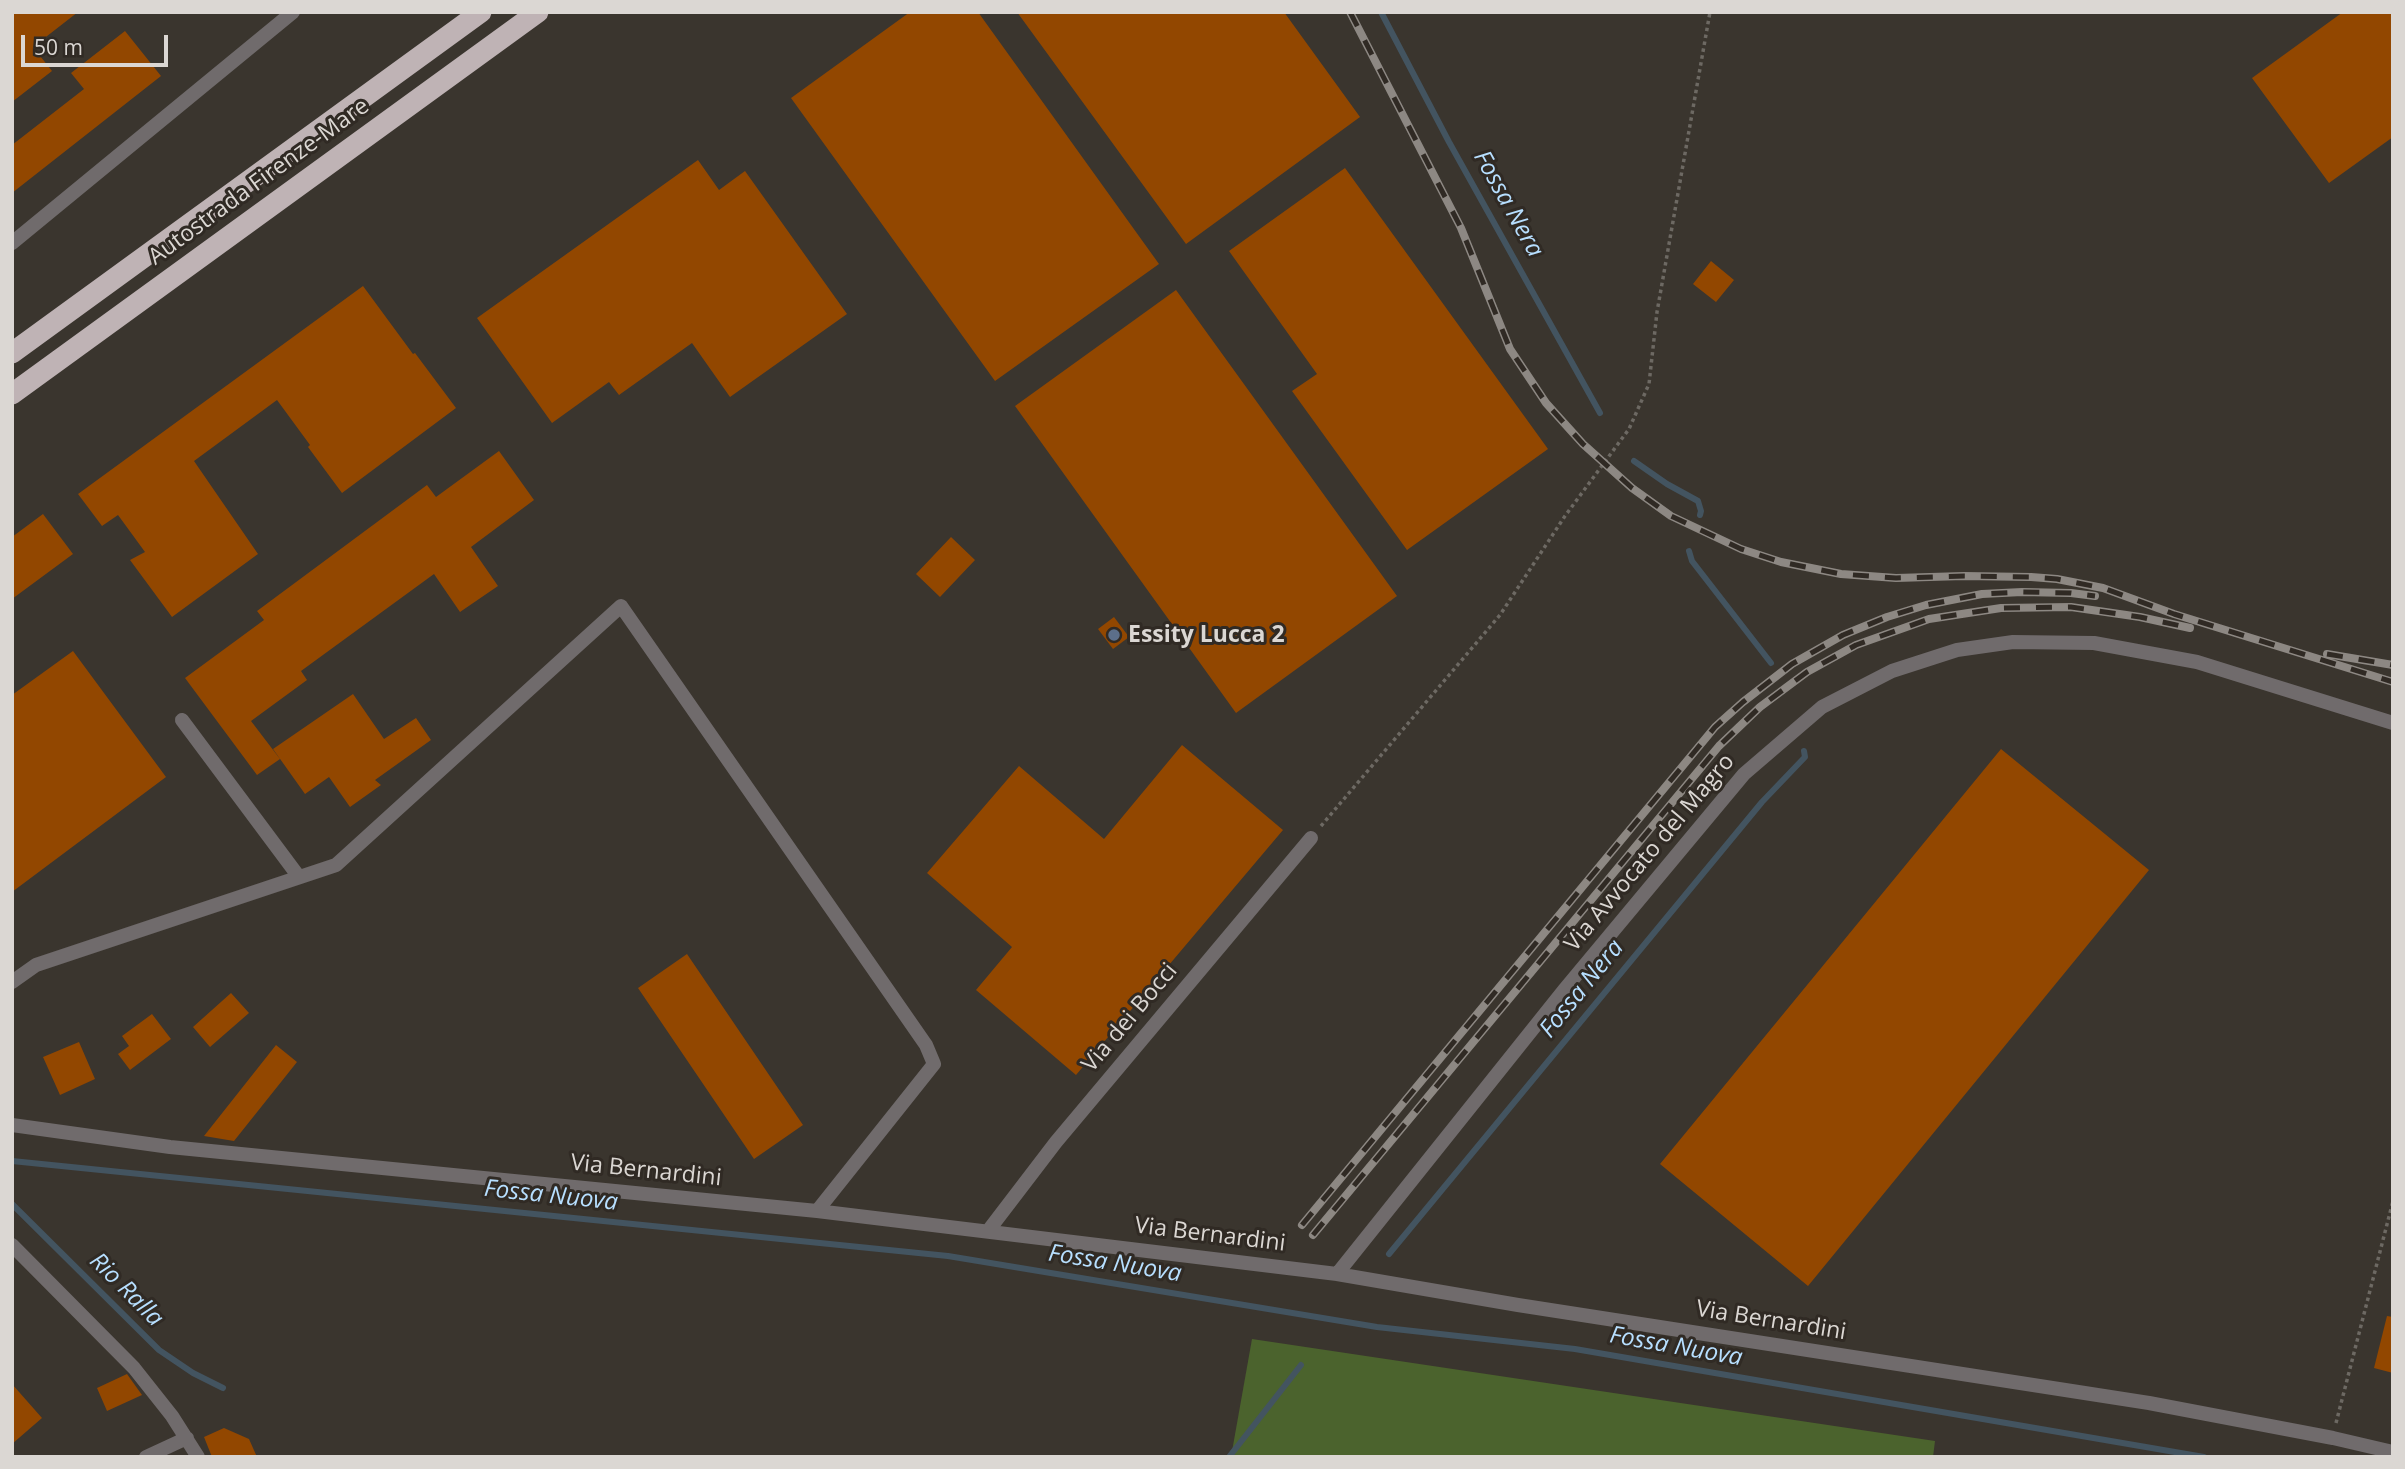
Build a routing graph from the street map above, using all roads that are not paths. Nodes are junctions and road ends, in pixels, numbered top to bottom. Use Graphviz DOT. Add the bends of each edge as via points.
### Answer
graph roads {
  1 [pos="293,12"];
  2 [pos="481,12"];
  3 [pos="538,12"];
  4 [pos="12,243"];
  5 [pos="12,353"];
  6 [pos="12,394"];
  7 [pos="182,720"];
  8 [pos="2393,723"];
  9 [pos="1311,838"];
  10 [pos="299,877"];
  11 [pos="12,982"];
  12 [pos="12,1125"];
  13 [pos="817,1211"];
  14 [pos="988,1231"];
  15 [pos="12,1245"];
  16 [pos="1337,1274"];
  17 [pos="187,1438"];
  18 [pos="2393,1452"];
  19 [pos="146,1457"];
  20 [pos="198,1457"];
  1 -- 4 [label="street"];
  2 -- 5 [label="highway, Autostrada Firenze-Mare"];
  3 -- 6 [label="highway, Autostrada Firenze-Mare"];
  7 -- 10 [label="street"];
  8 -- 16 [label="street, Via Avvocato del Magro" via="2197,662 2094,643 2014,642 1957,650 1892,671 1822,707 1744,774"];
  9 -- 14 [label="street, Via dei Bocci" via="1056,1142"];
  10 -- 11 [label="street" via="36,965"];
  10 -- 13 [label="street" via="336,865 621,606 926,1045 934,1064"];
  12 -- 13 [label="street, Via Bernardini" via="170,1147"];
  13 -- 14 [label="street, Via Bernardini"];
  14 -- 16 [label="street, Via Bernardini"];
  15 -- 17 [label="street" via="134,1368"];
  16 -- 18 [label="street, Via Bernardini" via="2149,1403"];
  17 -- 19 [label="street"];
  17 -- 20 [label="street"];
}
